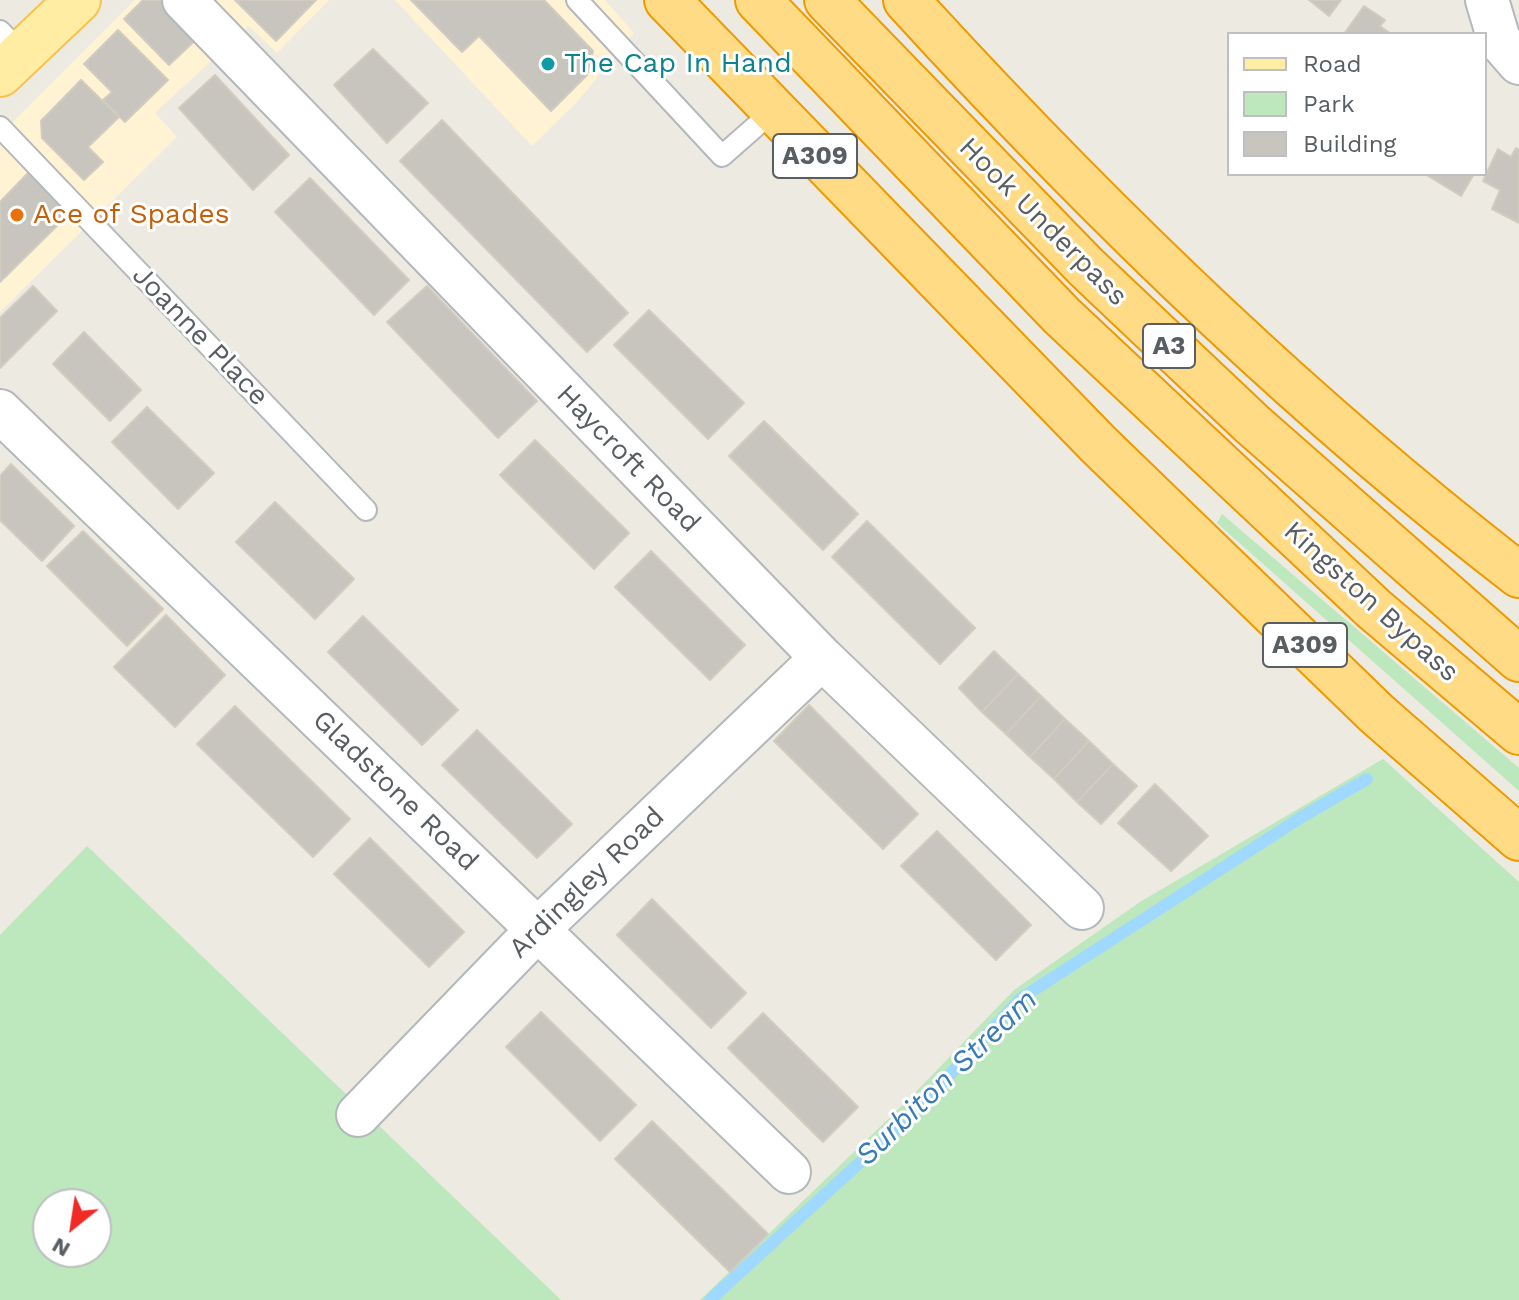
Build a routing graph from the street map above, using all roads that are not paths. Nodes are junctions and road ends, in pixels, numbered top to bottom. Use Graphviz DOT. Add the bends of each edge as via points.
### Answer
graph roads {
  1 [pos="78,0"];
  2 [pos="184,0"];
  3 [pos="577,0"];
  4 [pos="667,0"];
  5 [pos="758,0"];
  6 [pos="827,0"];
  7 [pos="906,0"];
  8 [pos="1487,0"];
  9 [pos="7,53"];
  10 [pos="1519,63"];
  11 [pos="772,112"];
  12 [pos="0,127"];
  13 [pos="0,411"];
  14 [pos="1226,470"];
  15 [pos="366,510"];
  16 [pos="1519,575"];
  17 [pos="822,658"];
  18 [pos="1519,659"];
  19 [pos="1519,732"];
  20 [pos="1519,838"];
  21 [pos="1082,908"];
  22 [pos="538,929"];
  23 [pos="358,1115"];
  24 [pos="789,1172"];
  1 -- 9 [label="main road"];
  2 -- 17 [label="street, Haycroft Road"];
  3 -- 11 [label="lane" via="722,156"];
  4 -- 11 [label="highway, A309"];
  5 -- 14 [label="highway, Hook Underpass / A3" via="1062,316"];
  6 -- 18 [label="highway, Hook Underpass / A3" via="1086,267 1252,424"];
  7 -- 16 [label="highway" via="1182,287 1415,495"];
  8 -- 10 [label="street" via="1499,40"];
  11 -- 20 [label="highway, A309" via="1098,444 1377,714"];
  12 -- 15 [label="lane, Joanne Place"];
  13 -- 22 [label="street, Gladstone Road"];
  14 -- 19 [label="highway, Kingston Bypass / A3" via="1374,609"];
  17 -- 21 [label="street, Haycroft Road"];
  17 -- 22 [label="street, Ardingley Road"];
  22 -- 23 [label="street, Ardingley Road"];
  22 -- 24 [label="street, Gladstone Road"];
}
